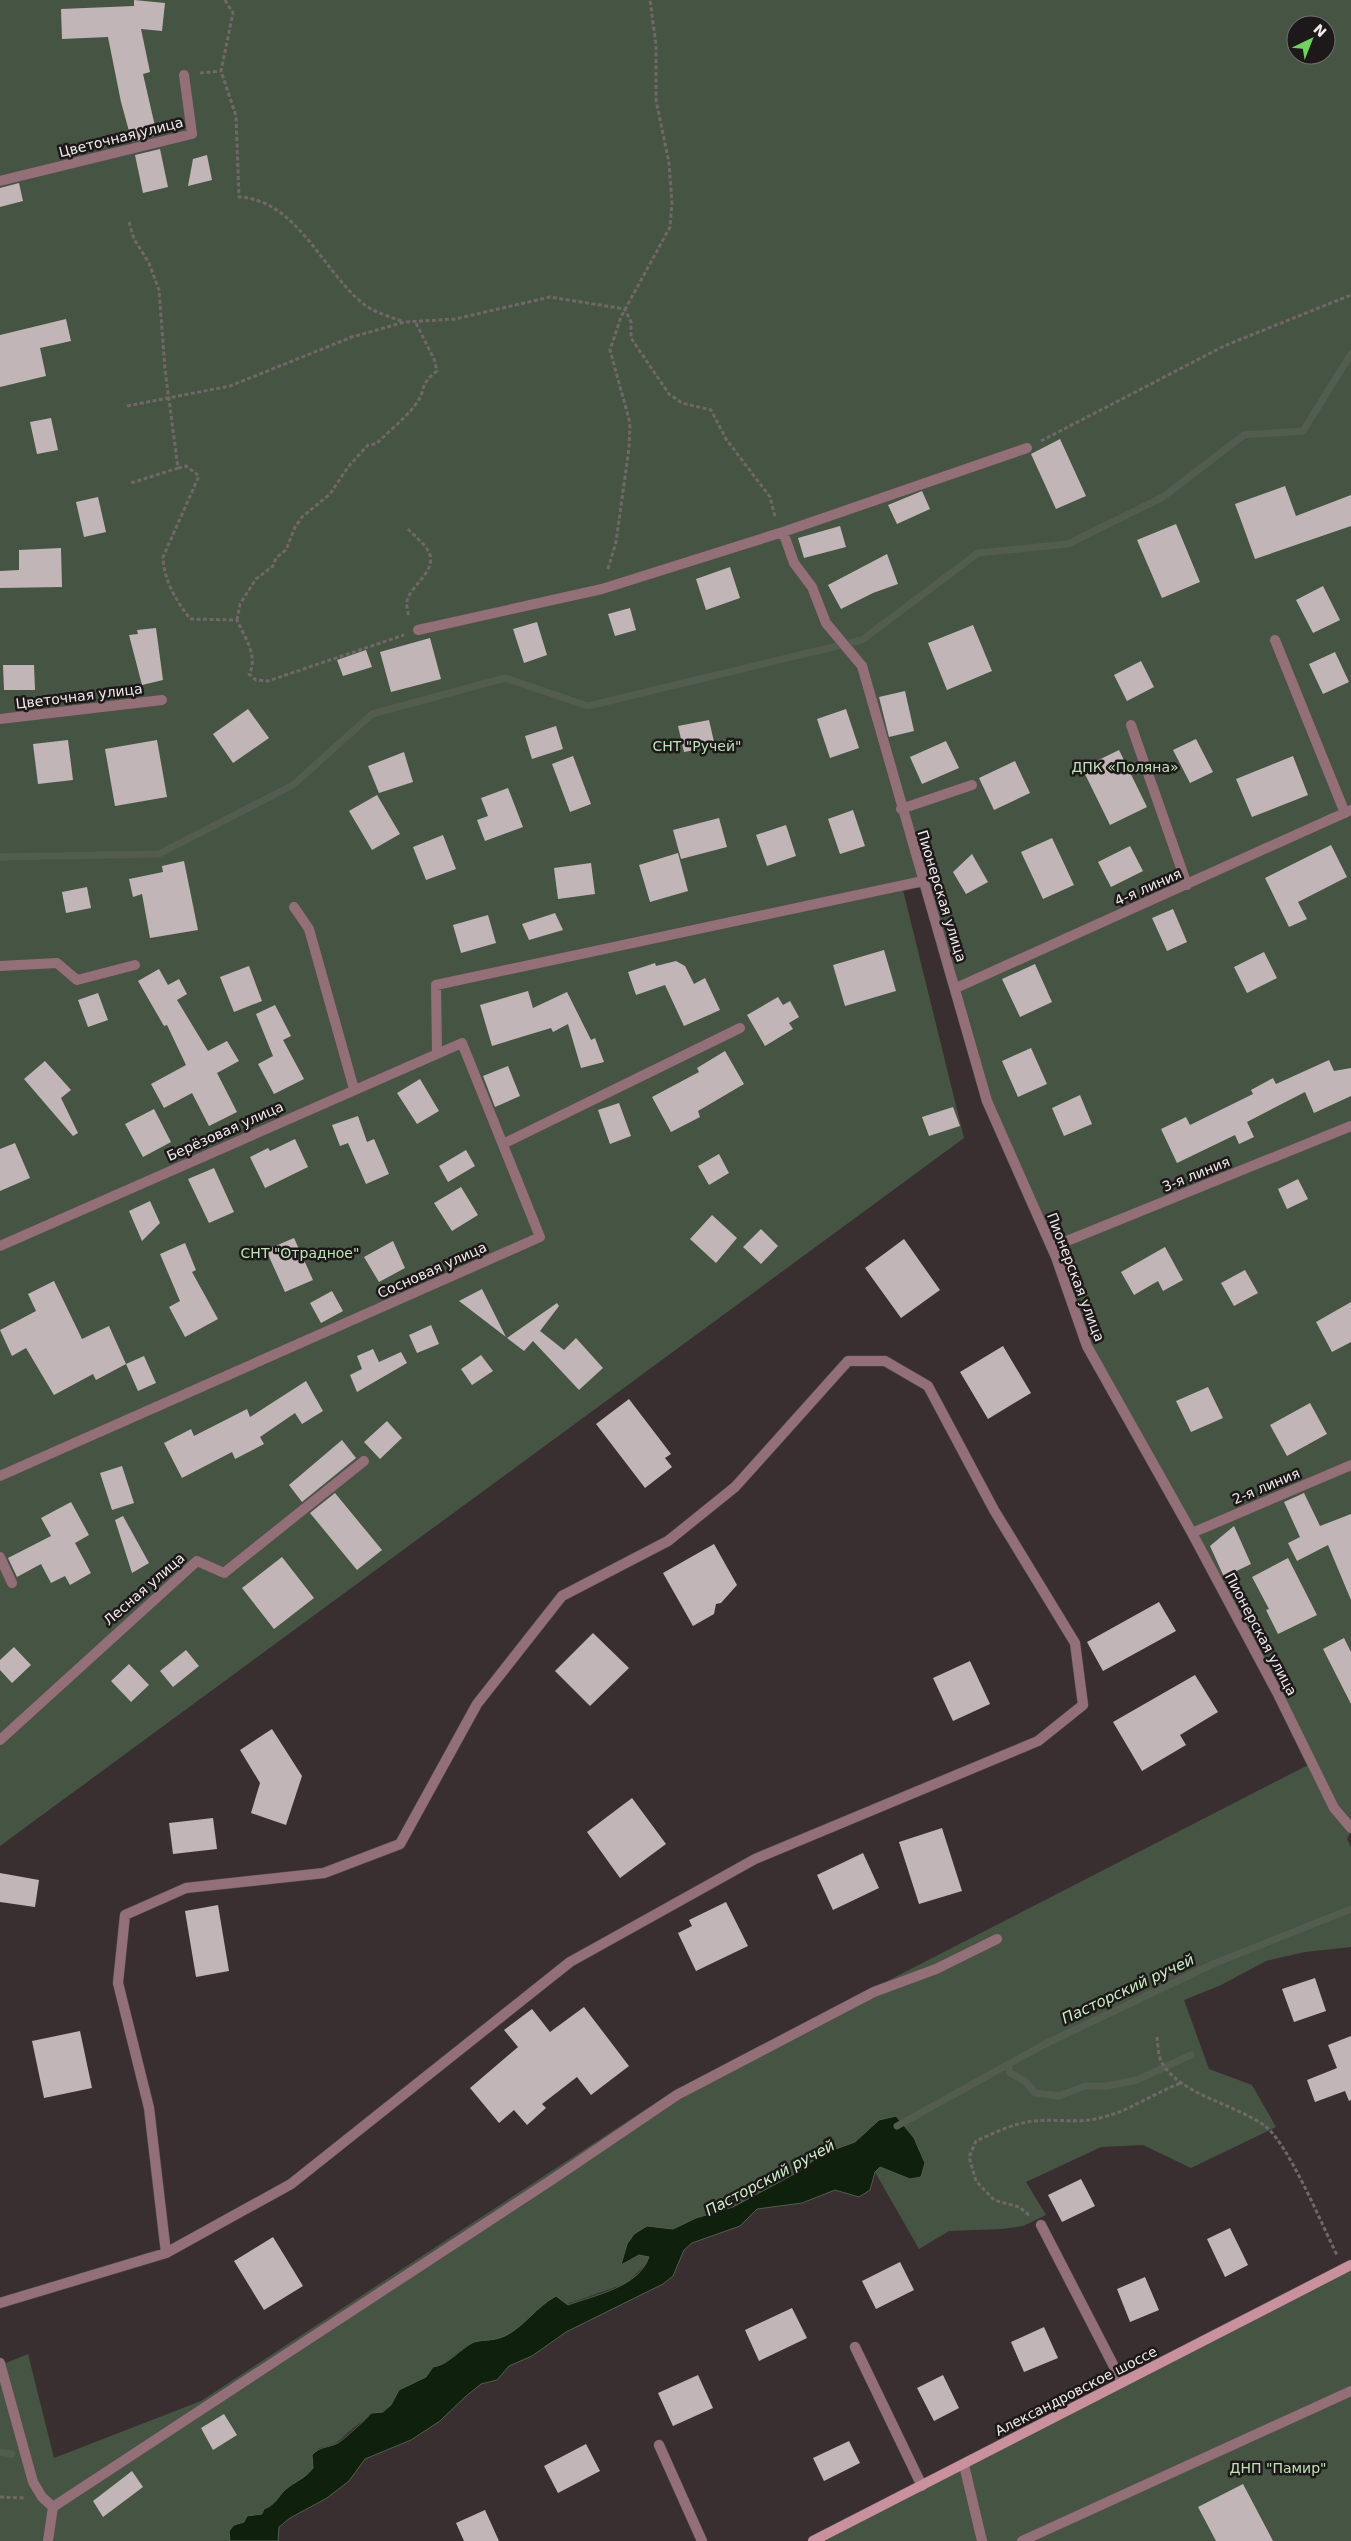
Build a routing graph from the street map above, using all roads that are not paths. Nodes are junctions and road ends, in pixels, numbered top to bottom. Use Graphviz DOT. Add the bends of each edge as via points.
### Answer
graph roads {
  1 [pos="184,75"];
  2 [pos="0,181"];
  3 [pos="1027,448"];
  4 [pos="783,532"];
  5 [pos="415,631"];
  6 [pos="1275,640"];
  7 [pos="162,700"];
  8 [pos="0,719"];
  9 [pos="1131,725"];
  10 [pos="972,785"];
  11 [pos="901,809"];
  12 [pos="1348,812"];
  13 [pos="923,881"];
  14 [pos="1187,885"];
  15 [pos="294,907"];
  16 [pos="135,965"];
  17 [pos="0,966"];
  18 [pos="956,988"];
  19 [pos="740,1028"];
  20 [pos="437,1054"];
  21 [pos="354,1089"];
  22 [pos="1351,1126"];
  23 [pos="502,1144"];
  24 [pos="0,1246"];
  25 [pos="1052,1247"];
  26 [pos="364,1461"];
  27 [pos="1351,1465"];
  28 [pos="0,1476"];
  29 [pos="1192,1532"];
  30 [pos="0,1557"];
  31 [pos="12,1583"];
  32 [pos="0,1740"];
  33 [pos="1351,1828"];
  34 [pos="997,1939"];
  35 [pos="1041,2225"];
  36 [pos="166,2253"];
  37 [pos="1347,2267"];
  38 [pos="0,2303"];
  39 [pos="854,2346"];
  40 [pos="0,2363"];
  41 [pos="1122,2382"];
  42 [pos="1351,2391"];
  43 [pos="659,2445"];
  44 [pos="964,2465"];
  45 [pos="922,2486"];
  46 [pos="52,2507"];
  47 [pos="1033,2539"];
  48 [pos="48,2541"];
  49 [pos="702,2541"];
  50 [pos="814,2541"];
  51 [pos="982,2541"];
  52 [pos="1022,2541"];
  1 -- 2 [label="street, Цветочная улица" via="192,134"];
  3 -- 4 [label="street"];
  4 -- 5 [label="street" via="602,589"];
  4 -- 11 [label="street, Пионерская улица" via="794,563 812,587 826,624 862,666"];
  6 -- 12 [label="street"];
  7 -- 8 [label="street, Цветочная улица"];
  9 -- 14 [label="street"];
  10 -- 11 [label="street"];
  11 -- 13 [label="street, Пионерская улица"];
  12 -- 14 [label="street, 4-я линия"];
  13 -- 18 [label="street, Пионерская улица"];
  13 -- 20 [label="street" via="436,985"];
  14 -- 18 [label="street, 4-я линия"];
  15 -- 21 [label="street" via="309,929"];
  16 -- 17 [label="street" via="77,980 57,962"];
  18 -- 25 [label="street, Пионерская улица" via="987,1100"];
  19 -- 23 [label="street"];
  20 -- 21 [label="street, Берёзовая улица"];
  20 -- 23 [label="street, Берёзовая улица" via="462,1043"];
  21 -- 24 [label="street, Берёзовая улица"];
  22 -- 25 [label="street, 3-я линия"];
  23 -- 28 [label="street, Сосновая улица" via="540,1237"];
  25 -- 29 [label="street, Пионерская улица" via="1087,1346"];
  26 -- 32 [label="street, Лесная улица" via="224,1573 197,1561"];
  27 -- 29 [label="street, 2-я линия"];
  29 -- 33 [label="street, Пионерская улица" via="1334,1808"];
  30 -- 31 [label="street"];
  34 -- 46 [label="street" via="936,1969 874,1992 677,2095"];
  35 -- 41 [label="street"];
  36 -- 36 [label="street" via="291,2184 570,1962 754,1859 1038,1741 1082,1705 1075,1643 994,1510 928,1386 885,1361 848,1361 734,1487 668,1541 562,1596 477,1704 400,1844 324,1874 186,1888 125,1915 118,1982 149,2108"];
  36 -- 38 [label="street"];
  37 -- 41 [label="street, Александровское шоссе"];
  39 -- 45 [label="street"];
  40 -- 46 [label="street" via="34,2482"];
  41 -- 44 [label="street, Александровское шоссе"];
  42 -- 47 [label="street"];
  43 -- 49 [label="street"];
  44 -- 45 [label="street, Александровское шоссе"];
  44 -- 51 [label="street"];
  45 -- 50 [label="street, Александровское шоссе"];
  46 -- 48 [label="street"];
  47 -- 52 [label="street"];
}
